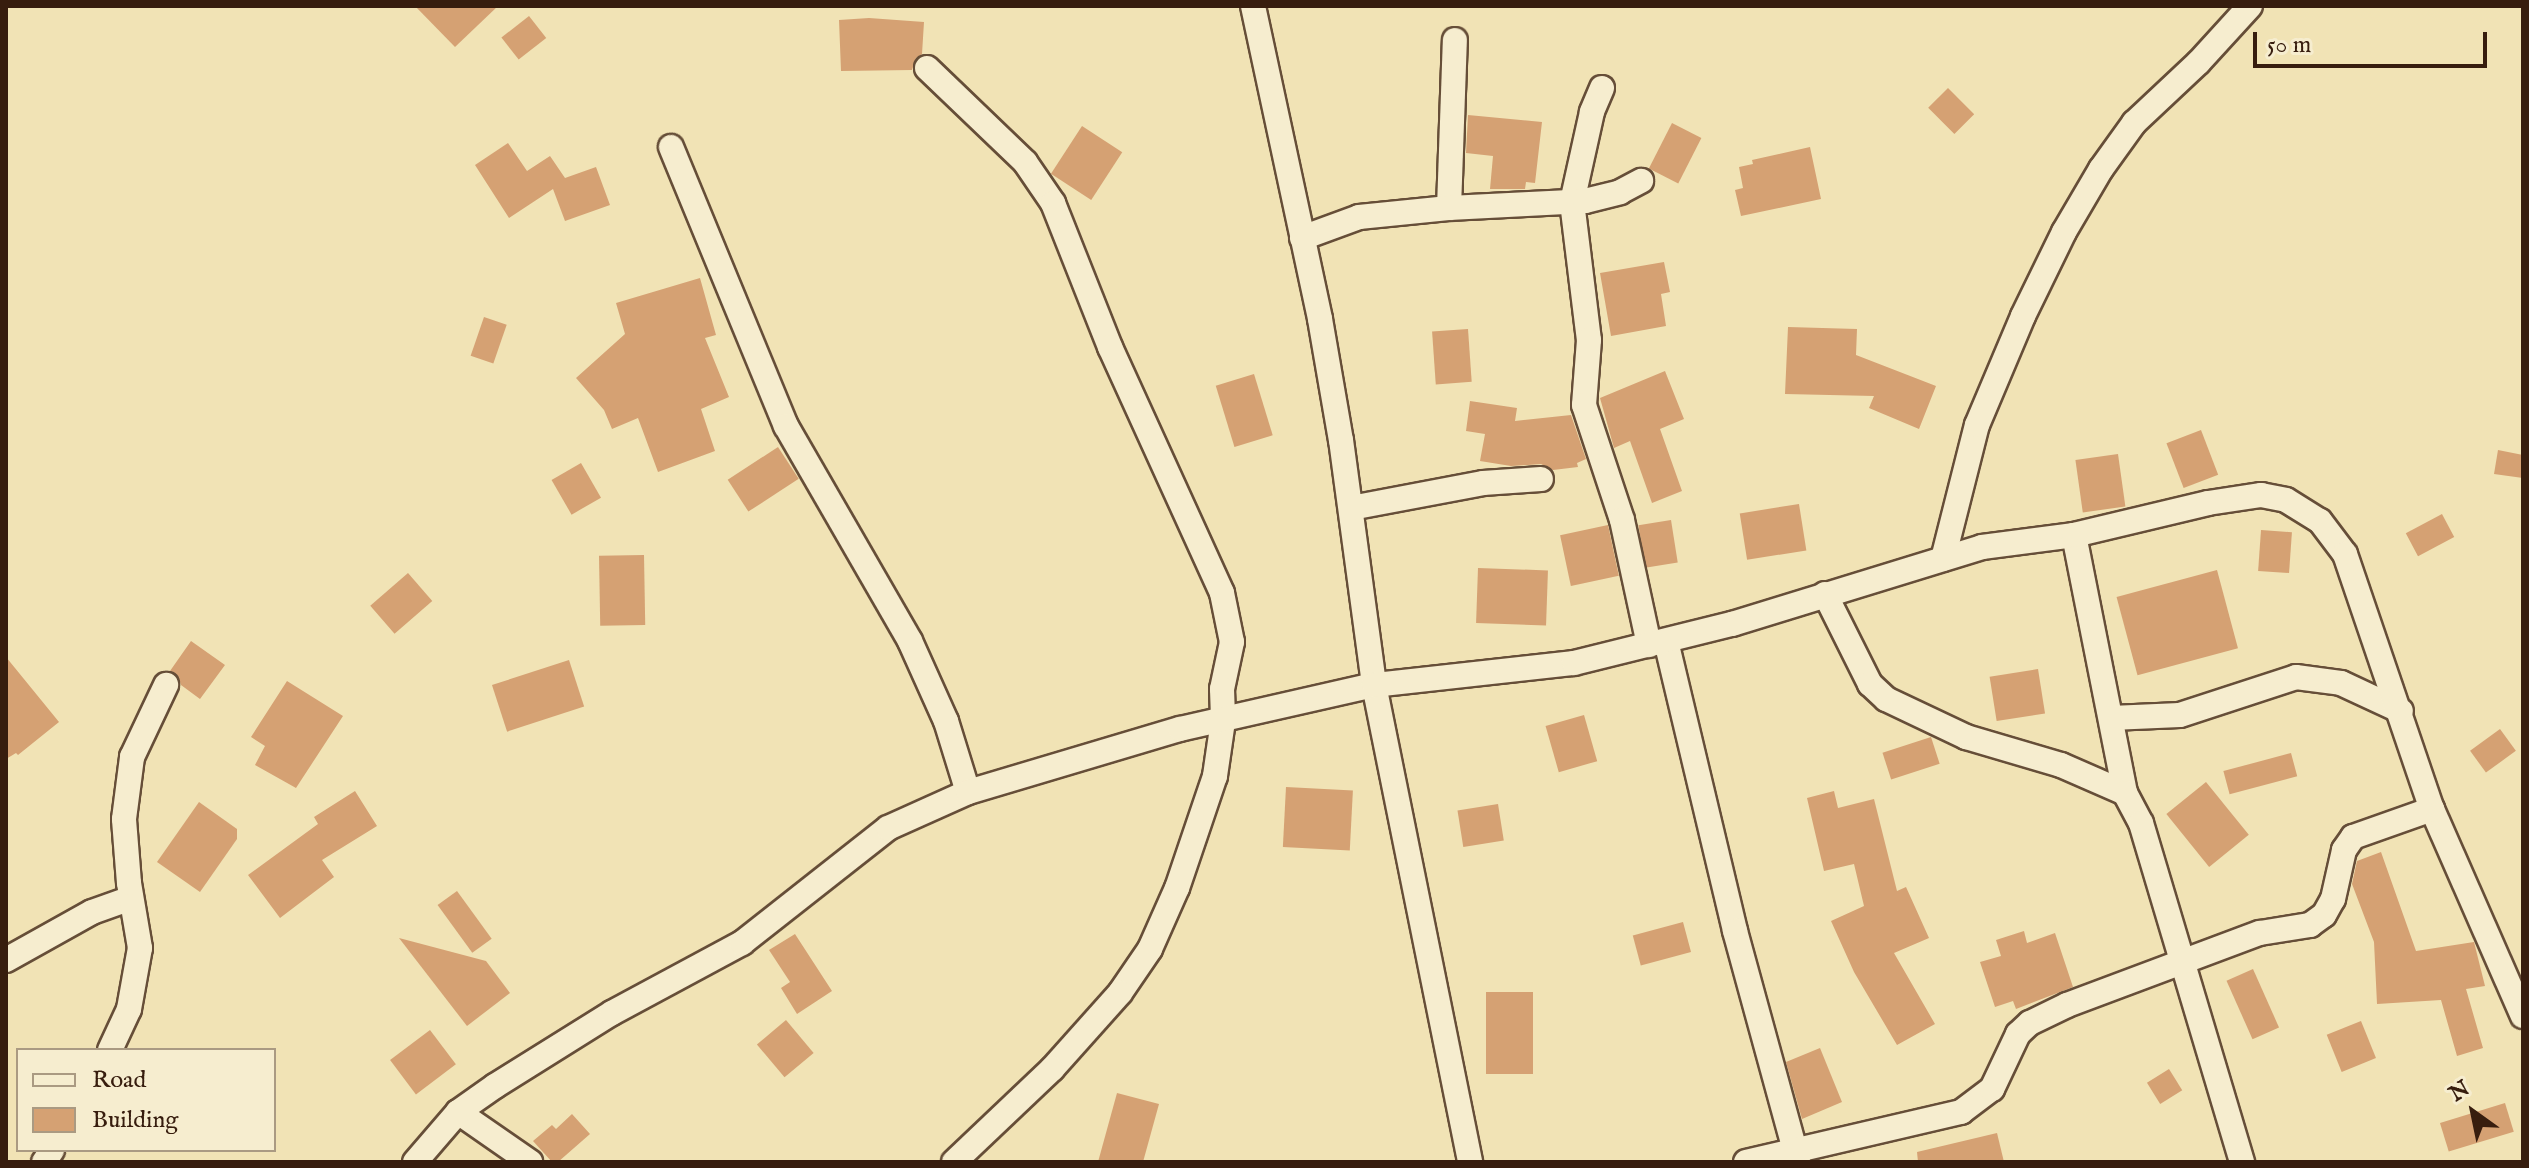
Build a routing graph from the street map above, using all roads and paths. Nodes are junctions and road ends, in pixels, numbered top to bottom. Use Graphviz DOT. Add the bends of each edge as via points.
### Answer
graph roads {
  1 [pos="1253,6"];
  2 [pos="2250,6"];
  3 [pos="1455,40"];
  4 [pos="927,68"];
  5 [pos="1602,88"];
  6 [pos="671,147"];
  7 [pos="1641,181"];
  8 [pos="1572,202"];
  9 [pos="1449,208"];
  10 [pos="1302,238"];
  11 [pos="1541,479"];
  12 [pos="1351,508"];
  13 [pos="2074,535"];
  14 [pos="1943,559"];
  15 [pos="1825,594"];
  16 [pos="1657,643"];
  17 [pos="166,685"];
  18 [pos="1374,685"];
  19 [pos="2401,711"];
  20 [pos="2111,718"];
  21 [pos="1223,721"];
  22 [pos="968,792"];
  23 [pos="2125,793"];
  24 [pos="2432,809"];
  25 [pos="131,898"];
  26 [pos="6,960"];
  27 [pos="2181,963"];
  28 [pos="2523,1016"];
  29 [pos="111,1048"];
  30 [pos="458,1112"];
  31 [pos="1797,1156"];
  32 [pos="415,1162"];
  33 [pos="530,1162"];
  34 [pos="954,1162"];
  35 [pos="1470,1162"];
  36 [pos="1746,1162"];
  37 [pos="2242,1162"];
  1 -- 10 [label="street"];
  2 -- 14 [label="street" via="2134,123 2064,232 1977,425"];
  3 -- 9 [label="street"];
  4 -- 21 [label="street" via="1025,162 1053,203 1110,347 1222,593 1232,642 1222,689"];
  5 -- 8 [label="street"];
  6 -- 22 [label="street" via="786,426 910,641 946,721"];
  7 -- 8 [label="street" via="1620,192"];
  8 -- 9 [label="street"];
  8 -- 16 [label="street" via="1589,340 1584,405"];
  9 -- 10 [label="street" via="1359,217"];
  10 -- 12 [label="street"];
  11 -- 12 [label="street" via="1483,483"];
  12 -- 18 [label="street"];
  13 -- 14 [label="street" via="1982,547"];
  13 -- 19 [label="street" via="2208,503 2261,495 2286,500 2320,521 2345,554"];
  13 -- 20 [label="street"];
  14 -- 15 [label="street"];
  15 -- 16 [label="street"];
  15 -- 23 [label="street" via="1870,684 1886,699 1966,737 2061,765"];
  16 -- 18 [label="street" via="1574,663"];
  16 -- 31 [label="street"];
  17 -- 25 [label="street" via="132,757 124,819"];
  18 -- 21 [label="street"];
  18 -- 35 [label="street"];
  19 -- 20 [label="street" via="2341,683 2296,677 2180,715"];
  19 -- 24 [label="street"];
  20 -- 23 [label="street"];
  21 -- 22 [label="street"];
  21 -- 34 [label="street" via="1215,776 1150,949 1120,993 1052,1069"];
  22 -- 30 [label="street" via="888,828 742,943 612,1013"];
  23 -- 27 [label="street" via="2141,823"];
  24 -- 27 [label="street" via="2353,837 2344,850 2333,899 2310,925 2260,933"];
  24 -- 28 [label="street"];
  25 -- 26 [label="street" via="92,912"];
  25 -- 29 [label="street" via="140,948 129,1009"];
  27 -- 31 [label="street" via="2030,1023 2018,1034 1992,1089 1961,1112"];
  27 -- 37 [label="street"];
  30 -- 32 [label="street"];
  30 -- 33 [label="street"];
  31 -- 36 [label="street"];
}
